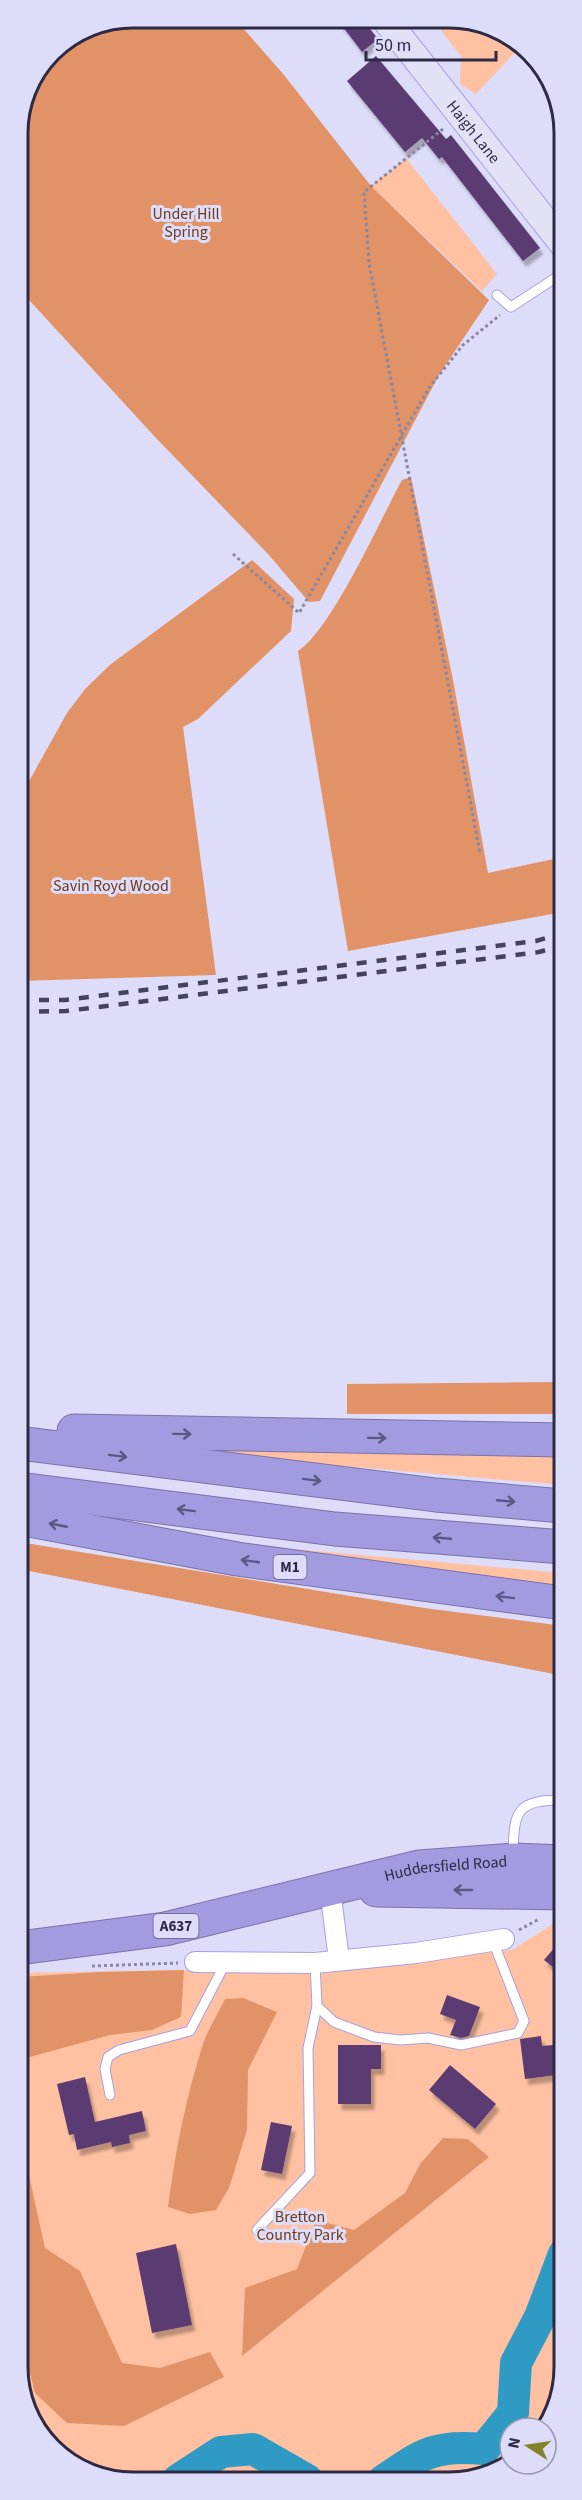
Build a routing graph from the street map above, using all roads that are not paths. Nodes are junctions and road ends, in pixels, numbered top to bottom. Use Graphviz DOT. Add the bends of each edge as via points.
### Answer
graph roads {
  1 [pos="392,28"];
  2 [pos="554,233"];
  3 [pos="554,279"];
  4 [pos="497,295"];
  5 [pos="28,1430"];
  6 [pos="553,1440"];
  7 [pos="28,1444"];
  8 [pos="28,1490"];
  9 [pos="553,1505"];
  10 [pos="28,1520"];
  11 [pos="553,1546"];
  12 [pos="553,1602"];
  13 [pos="553,1800"];
  14 [pos="553,1865"];
  15 [pos="513,1875"];
  16 [pos="330,1889"];
  17 [pos="554,1904"];
  18 [pos="498,1940"];
  19 [pos="28,1947"];
  20 [pos="339,1960"];
  21 [pos="195,1962"];
  22 [pos="226,1962"];
  23 [pos="315,1963"];
  24 [pos="317,2006"];
  25 [pos="110,2095"];
  26 [pos="257,2230"];
  1 -- 2 [label="street, Haigh Lane"];
  3 -- 4 [label="lane" via="511,307"];
  5 -- 6 [label="highway, one-way"];
  7 -- 9 [label="highway, one-way" via="436,1495"];
  11 -- 8 [label="highway, one-way" via="335,1529"];
  12 -- 10 [label="highway, M1, one-way" via="237,1559"];
  13 -- 15 [label="lane" via="524,1806 516,1820"];
  14 -- 15 [label="highway, Huddersfield Road"];
  15 -- 16 [label="highway, Huddersfield Road / A637"];
  15 -- 17 [label="highway, Huddersfield Road / A637"];
  16 -- 19 [label="highway, Huddersfield Road / A637" via="165,1929"];
  16 -- 20 [label="street"];
  18 -- 20 [label="street"];
  18 -- 24 [label="lane" via="524,2020 518,2033 461,2045 428,2038 374,2037 334,2022"];
  20 -- 23 [label="street"];
  21 -- 22 [label="street"];
  22 -- 23 [label="street"];
  22 -- 25 [label="lane" via="190,2031 119,2050 108,2057 105,2069"];
  23 -- 24 [label="lane"];
  24 -- 26 [label="lane" via="308,2048 310,2173"];
}
